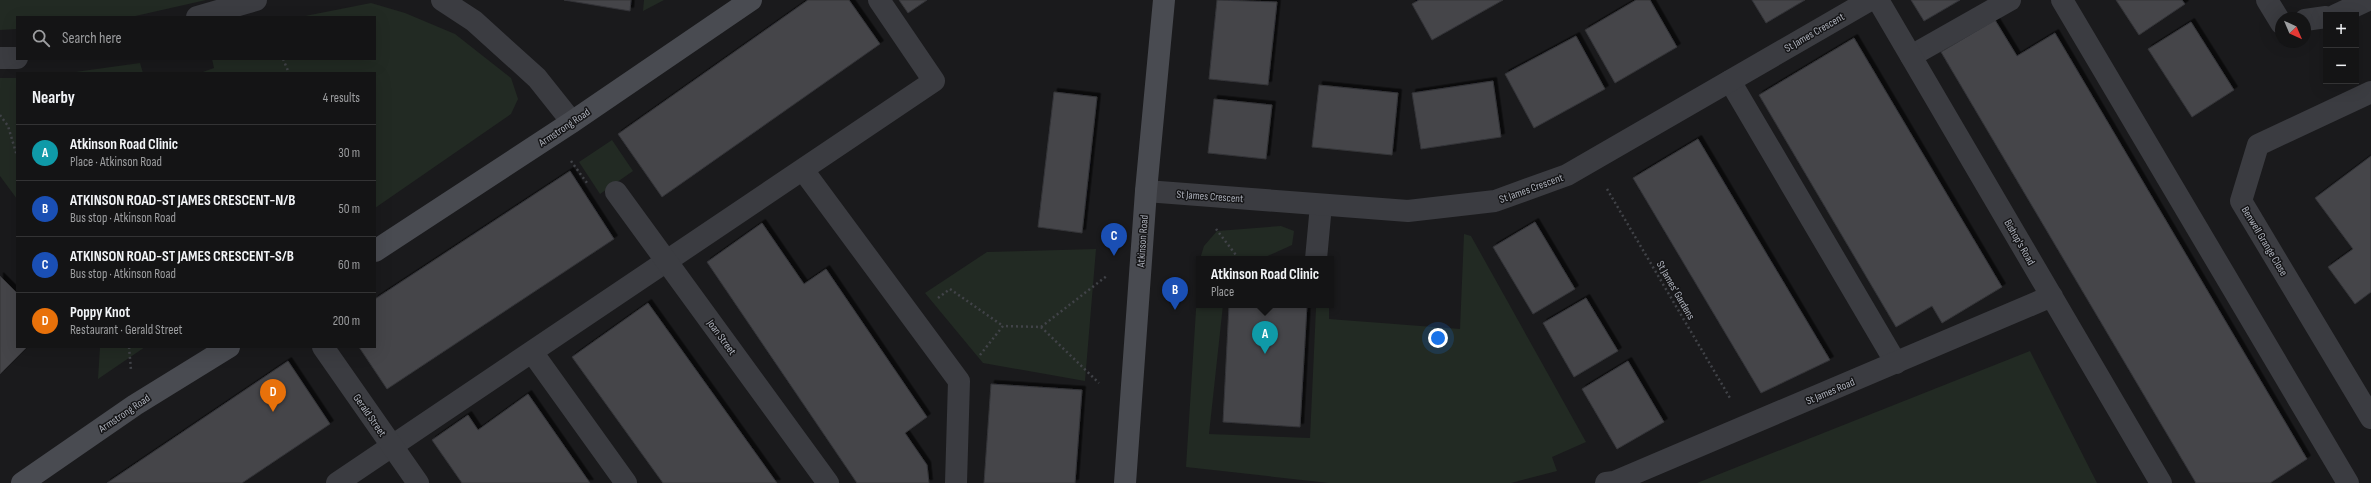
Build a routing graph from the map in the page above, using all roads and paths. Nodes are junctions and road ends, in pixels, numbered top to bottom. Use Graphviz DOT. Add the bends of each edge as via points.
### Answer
graph roads {
  1 [pos="256,0"];
  2 [pos="442,0"];
  3 [pos="751,0"];
  4 [pos="879,0"];
  5 [pos="1164,0"];
  6 [pos="1870,0"];
  7 [pos="1878,0"];
  8 [pos="2010,0"];
  9 [pos="2062,0"];
  10 [pos="2267,0"];
  11 [pos="2368,0"];
  12 [pos="206,10"];
  13 [pos="2342,12"];
  14 [pos="2275,13"];
  15 [pos="2323,17"];
  16 [pos="2311,19"];
  17 [pos="1911,56"];
  18 [pos="0,58"];
  19 [pos="16,58"];
  20 [pos="283,60"];
  21 [pos="289,72"];
  22 [pos="1730,82"];
  23 [pos="2371,92"];
  24 [pos="0,115"];
  25 [pos="572,122"];
  26 [pos="551,136"];
  27 [pos="16,153"];
  28 [pos="1591,162"];
  29 [pos="803,170"];
  30 [pos="1146,191"];
  31 [pos="616,192"];
  32 [pos="1321,205"];
  33 [pos="1142,249"];
  34 [pos="376,250"];
  35 [pos="1316,256"];
  36 [pos="667,262"];
  37 [pos="2052,296"];
  38 [pos="911,316"];
  39 [pos="1003,326"];
  40 [pos="1041,328"];
  41 [pos="227,348"];
  42 [pos="324,348"];
  43 [pos="532,352"];
  44 [pos="1896,363"];
  45 [pos="959,381"];
  46 [pos="1130,412"];
  47 [pos="2371,418"];
  48 [pos="1746,426"];
  49 [pos="391,445"];
  50 [pos="22,483"];
  51 [pos="337,483"];
  52 [pos="418,483"];
  53 [pos="626,483"];
  54 [pos="828,483"];
  55 [pos="956,483"];
  56 [pos="1125,483"];
  57 [pos="1606,483"];
  58 [pos="2161,483"];
  59 [pos="2348,483"];
  1 -- 12 [label="street"];
  2 -- 25 [label="street" via="474,21 537,78"];
  3 -- 25 [label="street, Armstrong Road"];
  4 -- 29 [label="street" via="934,81"];
  5 -- 30 [label="street, Atkinson Road"];
  6 -- 22 [label="street, St James Crescent"];
  7 -- 17 [label="street, Bishop's Road"];
  8 -- 17 [label="street"];
  9 -- 59 [label="street"];
  10 -- 14 [label="street"];
  11 -- 13 [label="street"];
  15 -- 16 [label="street"];
  17 -- 37 [label="street, Bishop's Road"];
  18 -- 19 [label="street"];
  20 -- 21 [label="path"];
  22 -- 28 [label="street, St James Crescent"];
  22 -- 44 [label="street"];
  23 -- 47 [label="street, Benwell Grange Close" via="2258,145 2241,200"];
  24 -- 27 [label="path" via="8,126"];
  25 -- 26 [label="street, Armstrong Road"];
  26 -- 31 [label="path" via="599,199"];
  26 -- 34 [label="street, Armstrong Road"];
  28 -- 32 [label="street, St James Crescent" via="1567,175 1495,201 1408,211"];
  28 -- 48 [label="path, St James' Gardens"];
  29 -- 36 [label="street"];
  29 -- 38 [label="street"];
  30 -- 32 [label="street, St James Crescent"];
  30 -- 33 [label="street, Atkinson Road"];
  31 -- 36 [label="street, Joan Street"];
  32 -- 35 [label="street"];
  33 -- 40 [label="path"];
  33 -- 46 [label="street, Atkinson Road"];
  36 -- 43 [label="street"];
  36 -- 54 [label="street, Joan Street"];
  37 -- 44 [label="street, St James Road"];
  37 -- 58 [label="street, Bishop's Road"];
  38 -- 39 [label="path" via="950,289"];
  38 -- 45 [label="street"];
  39 -- 40 [label="path"];
  39 -- 45 [label="path"];
  40 -- 46 [label="path"];
  41 -- 50 [label="street, Armstrong Road" via="135,405"];
  42 -- 49 [label="street, Gerald Street"];
  43 -- 49 [label="street"];
  43 -- 53 [label="street"];
  44 -- 48 [label="street, St James Road"];
  45 -- 55 [label="street"];
  46 -- 56 [label="street, Atkinson Road"];
  48 -- 57 [label="street, St James Road" via="1614,482"];
  49 -- 51 [label="street"];
  49 -- 52 [label="street, Gerald Street"];
}
